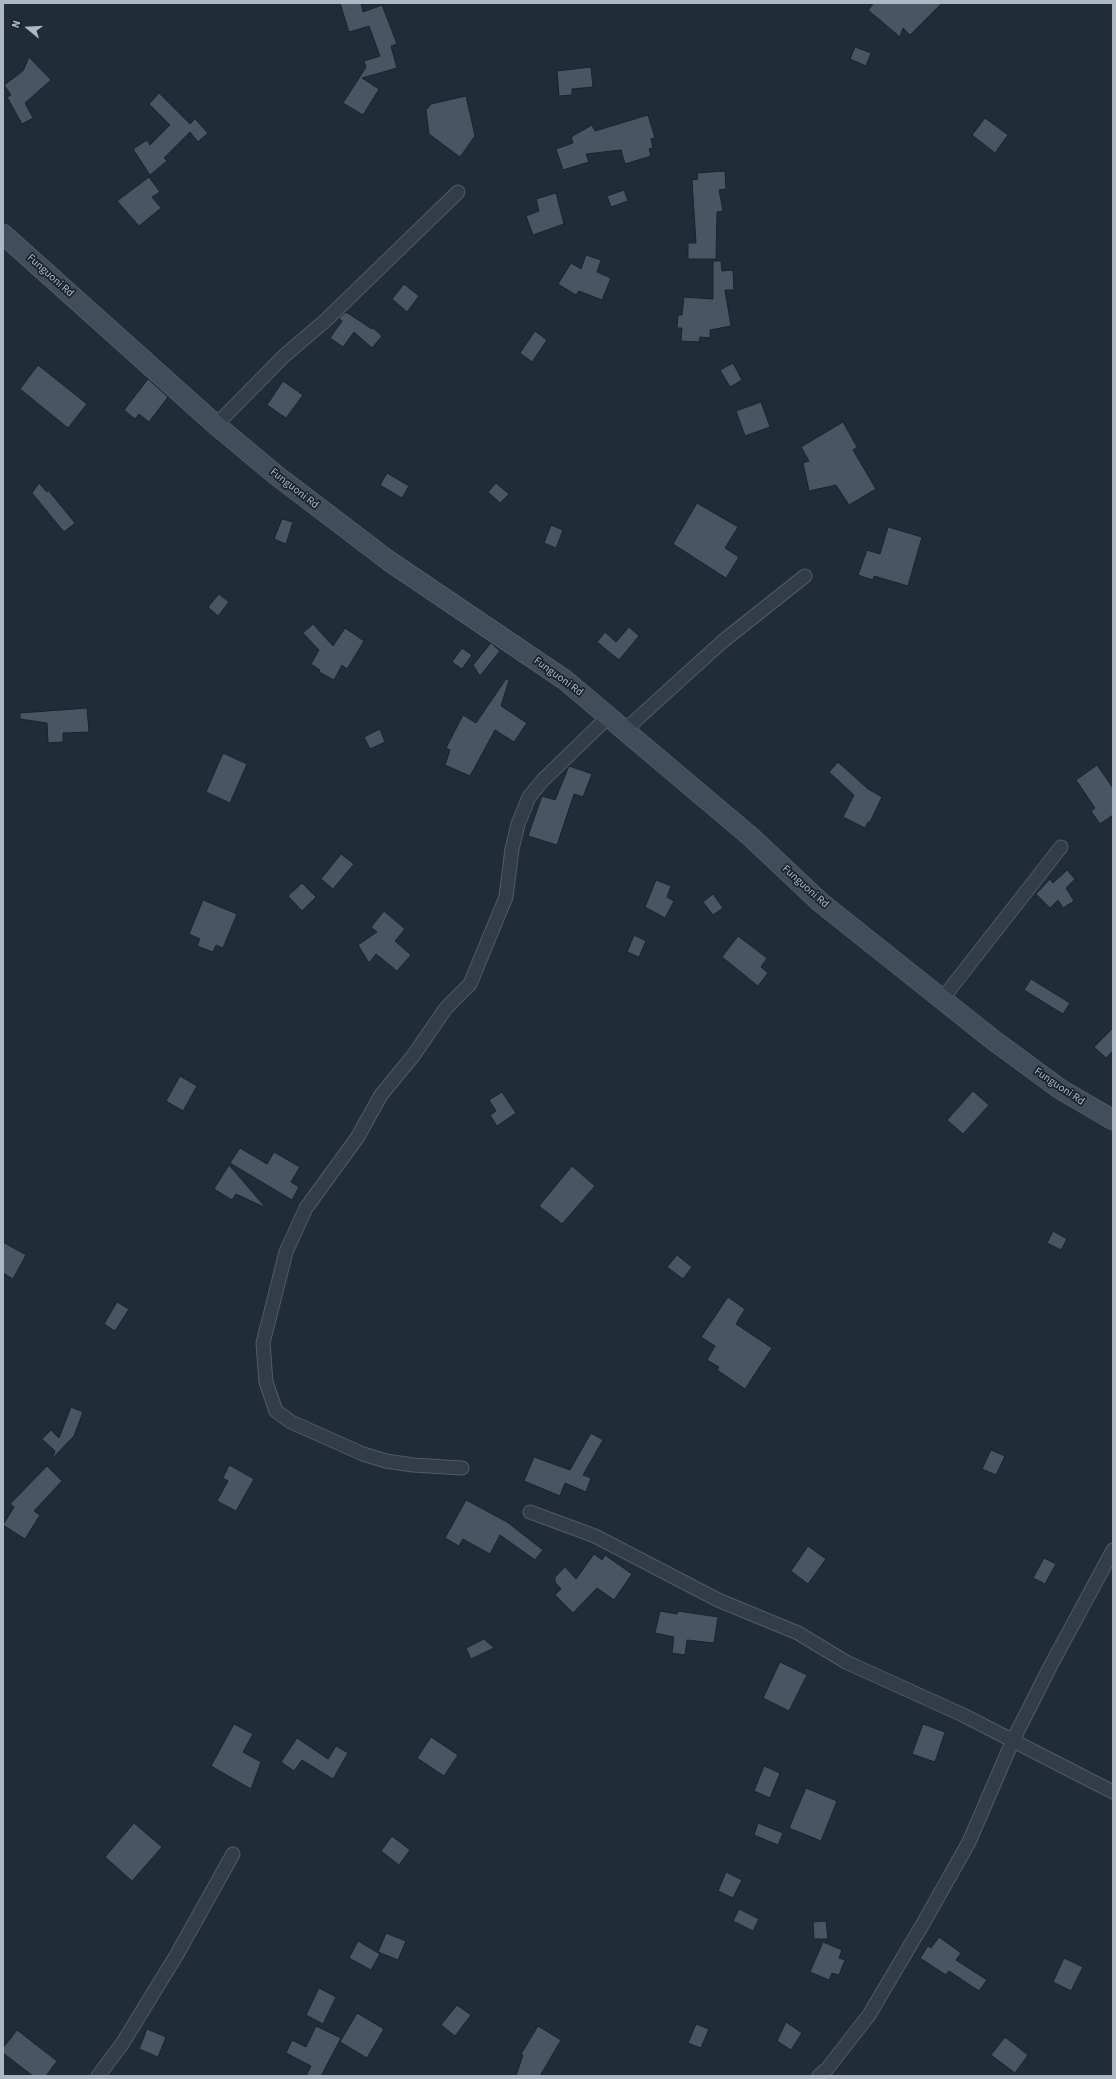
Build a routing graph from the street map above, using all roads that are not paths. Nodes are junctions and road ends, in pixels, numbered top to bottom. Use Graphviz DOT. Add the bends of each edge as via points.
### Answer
graph roads {
  1 [pos="458,192"];
  2 [pos="3,234"];
  3 [pos="216,425"];
  4 [pos="805,576"];
  5 [pos="609,716"];
  6 [pos="625,730"];
  7 [pos="1061,847"];
  8 [pos="943,998"];
  9 [pos="1113,1120"];
  10 [pos="462,1468"];
  11 [pos="530,1512"];
  12 [pos="1113,1550"];
  13 [pos="1013,1740"];
  14 [pos="1113,1792"];
  15 [pos="233,1854"];
  16 [pos="98,2076"];
  17 [pos="819,2076"];
  1 -- 3 [label="street" via="326,320 284,356"];
  2 -- 3 [label="street, Funguoni Rd"];
  3 -- 5 [label="street, Funguoni Rd" via="276,475 388,561 565,680"];
  4 -- 6 [label="street" via="723,641"];
  5 -- 6 [label="street, Funguoni Rd"];
  5 -- 10 [label="street" via="529,797 518,824 512,849 506,897 470,984 446,1008 413,1056 381,1095 357,1138 306,1208 286,1252 263,1343 266,1382 276,1411 291,1422 363,1454 386,1461"];
  6 -- 8 [label="street, Funguoni Rd" via="751,837 820,902"];
  7 -- 8 [label="street"];
  8 -- 9 [label="street, Funguoni Rd" via="992,1039 1060,1089"];
  11 -- 13 [label="street" via="595,1536 718,1600 798,1633 846,1662"];
  12 -- 13 [label="street" via="1071,1625"];
  13 -- 14 [label="street"];
  13 -- 17 [label="street" via="969,1842 924,1922 869,2015"];
  15 -- 16 [label="street" via="176,1956 122,2044"];
}
